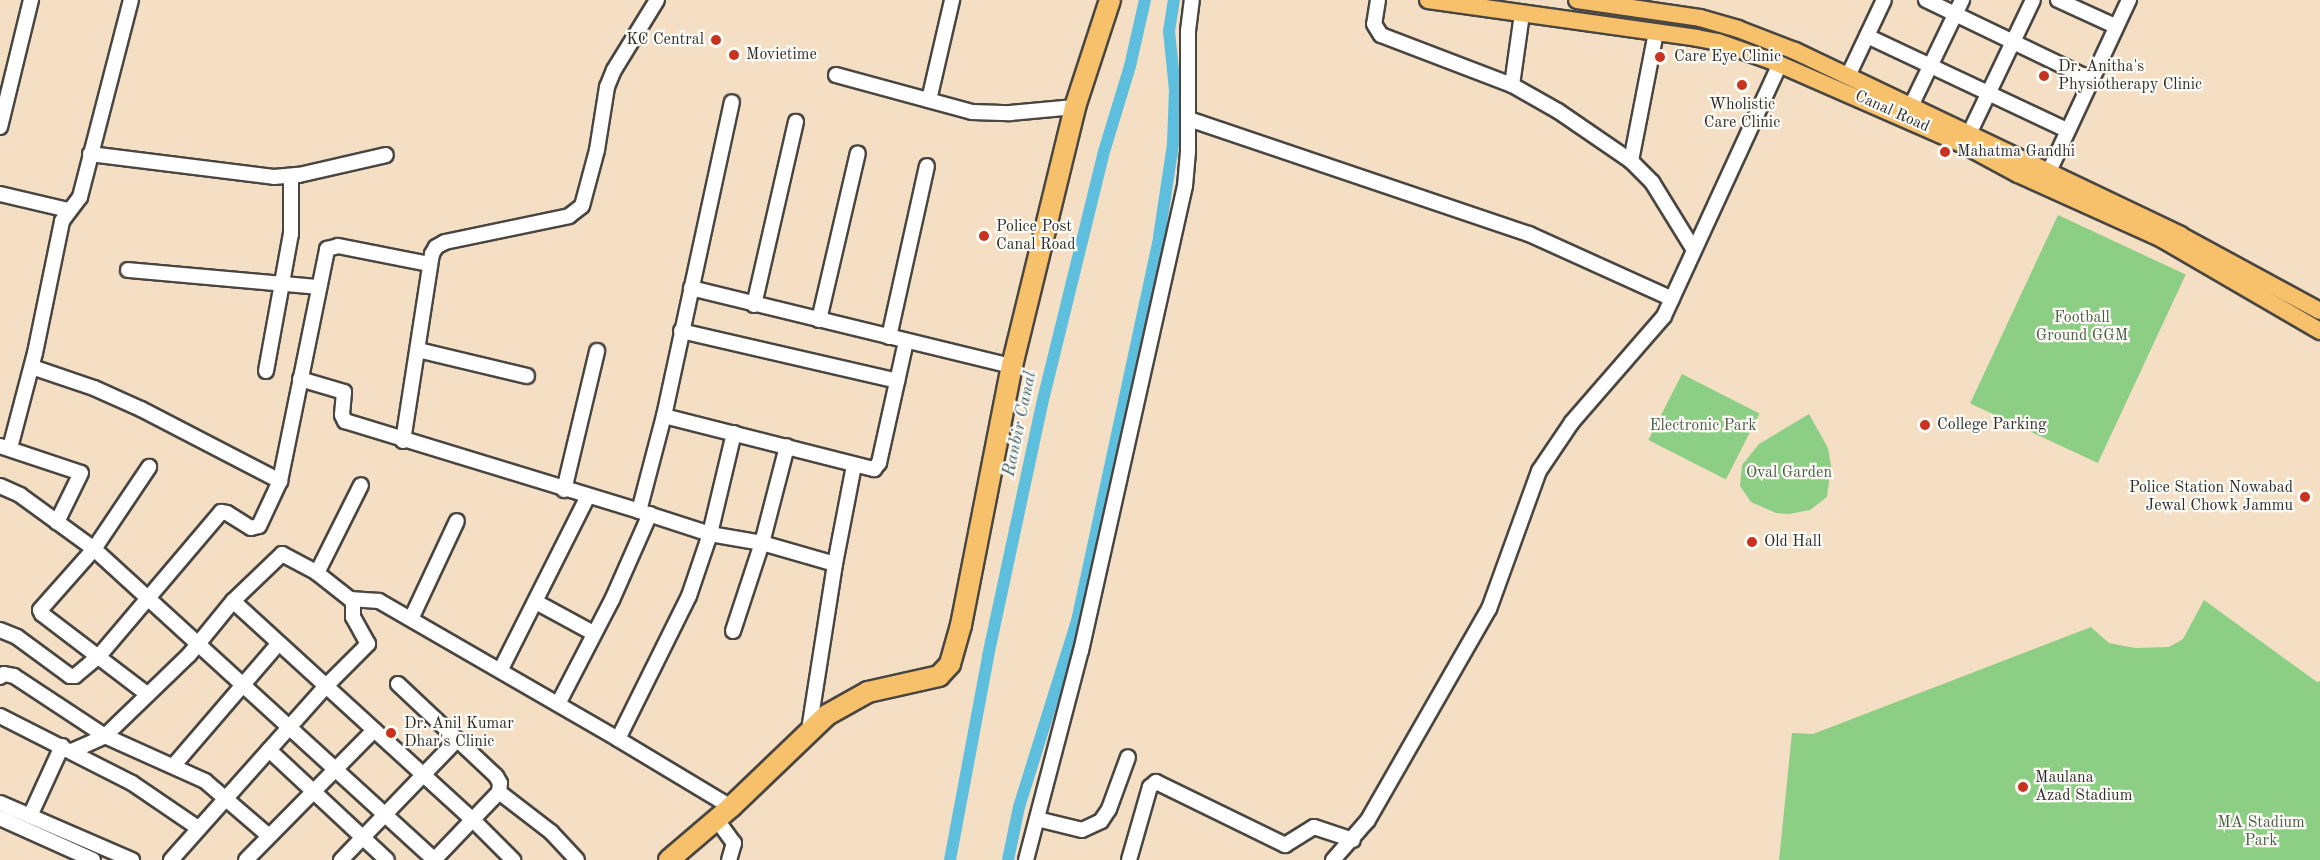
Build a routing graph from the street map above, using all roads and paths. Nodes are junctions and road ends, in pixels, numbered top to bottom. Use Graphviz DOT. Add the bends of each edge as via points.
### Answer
graph roads {
  1 [pos="31,0"];
  2 [pos="131,0"];
  3 [pos="657,0"];
  4 [pos="952,0"];
  5 [pos="1110,0"];
  6 [pos="1192,0"];
  7 [pos="1378,0"];
  8 [pos="1428,0"];
  9 [pos="1576,0"];
  10 [pos="1884,0"];
  11 [pos="1926,0"];
  12 [pos="1962,0"];
  13 [pos="2033,0"];
  14 [pos="2058,0"];
  15 [pos="2129,0"];
  16 [pos="1522,14"];
  17 [pos="1955,15"];
  18 [pos="2115,26"];
  19 [pos="1656,32"];
  20 [pos="1867,36"];
  21 [pos="2012,43"];
  22 [pos="1780,64"];
  23 [pos="1930,65"];
  24 [pos="836,75"];
  25 [pos="1848,76"];
  26 [pos="2090,79"];
  27 [pos="1512,84"];
  28 [pos="1990,92"];
  29 [pos="928,100"];
  30 [pos="732,102"];
  31 [pos="1911,106"];
  32 [pos="1075,107"];
  33 [pos="1189,119"];
  34 [pos="796,122"];
  35 [pos="0,127"];
  36 [pos="2067,130"];
  37 [pos="1970,134"];
  38 [pos="858,153"];
  39 [pos="90,154"];
  40 [pos="386,155"];
  41 [pos="1631,161"];
  42 [pos="927,166"];
  43 [pos="291,176"];
  44 [pos="2046,178"];
  45 [pos="0,194"];
  46 [pos="68,210"];
  47 [pos="1694,250"];
  48 [pos="429,264"];
  49 [pos="128,270"];
  50 [pos="281,284"];
  51 [pos="318,287"];
  52 [pos="691,288"];
  53 [pos="1672,299"];
  54 [pos="754,305"];
  55 [pos="2320,311"];
  56 [pos="819,320"];
  57 [pos="681,330"];
  58 [pos="2320,331"];
  59 [pos="889,337"];
  60 [pos="906,341"];
  61 [pos="418,350"];
  62 [pos="597,351"];
  63 [pos="1012,366"];
  64 [pos="32,368"];
  65 [pos="266,371"];
  66 [pos="527,376"];
  67 [pos="300,379"];
  68 [pos="897,381"];
  69 [pos="664,416"];
  70 [pos="734,433"];
  71 [pos="403,441"];
  72 [pos="787,446"];
  73 [pos="5,447"];
  74 [pos="854,465"];
  75 [pos="149,467"];
  76 [pos="280,481"];
  77 [pos="361,485"];
  78 [pos="0,486"];
  79 [pos="564,490"];
  80 [pos="588,496"];
  81 [pos="644,512"];
  82 [pos="457,521"];
  83 [pos="57,522"];
  84 [pos="710,534"];
  85 [pos="762,543"];
  86 [pos="94,549"];
  87 [pos="835,564"];
  88 [pos="317,573"];
  89 [pos="150,598"];
  90 [pos="353,600"];
  91 [pos="233,601"];
  92 [pos="536,602"];
  93 [pos="411,619"];
  94 [pos="0,630"];
  95 [pos="733,631"];
  96 [pos="593,633"];
  97 [pos="200,643"];
  98 [pos="278,644"];
  99 [pos="99,656"];
  100 [pos="501,669"];
  101 [pos="0,677"];
  102 [pos="243,683"];
  103 [pos="398,684"];
  104 [pos="325,687"];
  105 [pos="147,694"];
  106 [pos="558,704"];
  107 [pos="0,716"];
  108 [pos="289,727"];
  109 [pos="809,730"];
  110 [pos="374,731"];
  111 [pos="105,736"];
  112 [pos="458,738"];
  113 [pos="618,739"];
  114 [pos="67,748"];
  115 [pos="268,750"];
  116 [pos="1128,758"];
  117 [pos="174,765"];
  118 [pos="337,770"];
  119 [pos="422,774"];
  120 [pos="314,791"];
  121 [pos="499,792"];
  122 [pos="225,798"];
  123 [pos="0,802"];
  124 [pos="385,814"];
  125 [pos="30,816"];
  126 [pos="0,818"];
  127 [pos="1037,819"];
  128 [pos="473,820"];
  129 [pos="726,824"];
  130 [pos="198,828"];
  131 [pos="269,836"];
  132 [pos="362,838"];
  133 [pos="1353,840"];
  134 [pos="93,860"];
  135 [pos="132,860"];
  136 [pos="171,860"];
  137 [pos="246,860"];
  138 [pos="341,860"];
  139 [pos="387,860"];
  140 [pos="434,860"];
  141 [pos="513,860"];
  142 [pos="577,860"];
  143 [pos="669,860"];
  144 [pos="729,860"];
  145 [pos="1026,860"];
  146 [pos="1129,860"];
  147 [pos="1333,860"];
  1 -- 35 [label="street"];
  2 -- 39 [label="street"];
  3 -- 48 [label="street" via="610,80 585,200 576,212 445,242 436,247"];
  4 -- 29 [label="street"];
  5 -- 32 [label="highway"];
  6 -- 33 [label="street" via="1188,31"];
  7 -- 27 [label="street" via="1374,24 1381,35"];
  8 -- 16 [label="main road, Canal Road"];
  9 -- 25 [label="main road, Canal Road" via="1715,22 1795,51"];
  10 -- 20 [label="street"];
  11 -- 17 [label="street"];
  12 -- 17 [label="street"];
  13 -- 21 [label="street"];
  14 -- 18 [label="street"];
  15 -- 18 [label="street"];
  16 -- 19 [label="main road, Canal Road"];
  16 -- 27 [label="street"];
  17 -- 21 [label="street"];
  17 -- 23 [label="street"];
  18 -- 26 [label="street"];
  19 -- 22 [label="main road, Canal Road" via="1718,42"];
  19 -- 41 [label="street"];
  20 -- 23 [label="street"];
  20 -- 25 [label="street"];
  21 -- 26 [label="street"];
  21 -- 28 [label="street"];
  22 -- 44 [label="main road, Canal Road"];
  22 -- 47 [label="street"];
  23 -- 28 [label="street"];
  23 -- 31 [label="street"];
  24 -- 29 [label="street"];
  25 -- 31 [label="main road, Canal Road"];
  26 -- 36 [label="street"];
  27 -- 41 [label="street"];
  28 -- 36 [label="street"];
  28 -- 37 [label="street"];
  29 -- 32 [label="street" via="989,114"];
  30 -- 52 [label="street"];
  31 -- 37 [label="main road, Canal Road"];
  32 -- 63 [label="highway"];
  33 -- 53 [label="street" via="1528,234"];
  33 -- 127 [label="street" via="1185,186 1081,651"];
  34 -- 54 [label="street"];
  36 -- 44 [label="street"];
  37 -- 44 [label="main road, Canal Road"];
  38 -- 56 [label="street"];
  39 -- 43 [label="street" via="254,176"];
  39 -- 46 [label="street" via="79,201"];
  40 -- 43 [label="street"];
  41 -- 47 [label="street" via="1652,182"];
  42 -- 59 [label="street"];
  43 -- 50 [label="street" via="291,234"];
  44 -- 55 [label="main road, Canal Road" via="2181,235"];
  44 -- 58 [label="main road, Canal Road" via="2162,238"];
  45 -- 46 [label="street"];
  46 -- 64 [label="street" via="62,221"];
  47 -- 53 [label="street"];
  48 -- 51 [label="street" via="332,246 325,254"];
  48 -- 61 [label="street"];
  49 -- 50 [label="street"];
  50 -- 51 [label="street"];
  50 -- 65 [label="street"];
  51 -- 67 [label="street"];
  52 -- 54 [label="street"];
  52 -- 57 [label="street"];
  53 -- 133 [label="street" via="1648,336 1566,429 1539,471 1489,609"];
  54 -- 56 [label="street"];
  56 -- 59 [label="street"];
  57 -- 68 [label="street"];
  57 -- 69 [label="street"];
  59 -- 60 [label="street"];
  60 -- 63 [label="street"];
  60 -- 68 [label="street"];
  61 -- 66 [label="street"];
  61 -- 71 [label="street"];
  62 -- 79 [label="street"];
  63 -- 109 [label="highway" via="950,664 939,676 868,692"];
  64 -- 73 [label="street"];
  64 -- 76 [label="street" via="94,387"];
  67 -- 71 [label="street" via="345,392 344,420"];
  67 -- 76 [label="street"];
  68 -- 74 [label="street" via="879,463 870,470"];
  69 -- 70 [label="street"];
  69 -- 81 [label="street"];
  70 -- 72 [label="street"];
  70 -- 84 [label="street"];
  71 -- 79 [label="street"];
  72 -- 74 [label="street"];
  72 -- 85 [label="street"];
  73 -- 83 [label="street" via="81,473"];
  74 -- 87 [label="street"];
  75 -- 86 [label="street"];
  76 -- 89 [label="street" via="259,526 251,528 221,512"];
  77 -- 88 [label="street"];
  78 -- 83 [label="street" via="20,495"];
  79 -- 80 [label="street"];
  80 -- 81 [label="street"];
  80 -- 92 [label="street"];
  81 -- 84 [label="street"];
  81 -- 96 [label="street" via="612,600"];
  82 -- 93 [label="street"];
  83 -- 86 [label="street"];
  84 -- 85 [label="street"];
  84 -- 113 [label="street" via="689,596"];
  85 -- 87 [label="street"];
  85 -- 95 [label="street"];
  86 -- 89 [label="street"];
  86 -- 99 [label="street" via="40,610"];
  87 -- 109 [label="street"];
  88 -- 90 [label="street"];
  88 -- 91 [label="street" via="282,554"];
  89 -- 97 [label="street"];
  89 -- 99 [label="street"];
  90 -- 93 [label="street" via="375,599"];
  90 -- 104 [label="street" via="353,617 368,644"];
  91 -- 97 [label="street"];
  91 -- 98 [label="street"];
  92 -- 96 [label="street"];
  92 -- 100 [label="street"];
  93 -- 100 [label="street"];
  94 -- 99 [label="street" via="17,637 73,676"];
  96 -- 106 [label="street"];
  97 -- 102 [label="street"];
  97 -- 105 [label="street"];
  98 -- 102 [label="street"];
  98 -- 104 [label="street"];
  99 -- 105 [label="street"];
  100 -- 106 [label="street"];
  101 -- 111 [label="street" via="14,676"];
  102 -- 108 [label="street"];
  102 -- 117 [label="street"];
  103 -- 112 [label="street"];
  104 -- 108 [label="street"];
  104 -- 110 [label="street"];
  105 -- 111 [label="street"];
  106 -- 113 [label="street"];
  107 -- 114 [label="street"];
  108 -- 115 [label="street"];
  108 -- 118 [label="street"];
  109 -- 129 [label="highway"];
  110 -- 118 [label="street"];
  110 -- 119 [label="street"];
  111 -- 114 [label="street"];
  111 -- 117 [label="street"];
  112 -- 119 [label="street"];
  112 -- 121 [label="street" via="496,776"];
  113 -- 129 [label="street"];
  114 -- 125 [label="street"];
  114 -- 130 [label="street" via="101,770 132,783"];
  115 -- 120 [label="street"];
  115 -- 122 [label="street"];
  116 -- 127 [label="street" via="1101,821 1082,830"];
  117 -- 122 [label="street" via="205,781"];
  118 -- 120 [label="street"];
  118 -- 124 [label="street"];
  119 -- 124 [label="street"];
  119 -- 128 [label="street"];
  120 -- 131 [label="street"];
  120 -- 132 [label="street"];
  121 -- 128 [label="street"];
  121 -- 142 [label="street" via="551,832"];
  122 -- 130 [label="street"];
  122 -- 131 [label="street"];
  123 -- 125 [label="street"];
  124 -- 132 [label="street"];
  124 -- 140 [label="street"];
  125 -- 135 [label="street"];
  126 -- 134 [label="street"];
  127 -- 145 [label="street"];
  128 -- 140 [label="street"];
  128 -- 141 [label="street"];
  129 -- 143 [label="highway"];
  129 -- 144 [label="street" via="734,844"];
  130 -- 136 [label="street"];
  131 -- 137 [label="street"];
  132 -- 138 [label="street"];
  132 -- 139 [label="street"];
  133 -- 146 [label="street" via="1314,827 1285,845 1156,782 1150,787"];
  133 -- 147 [label="street"];
}
